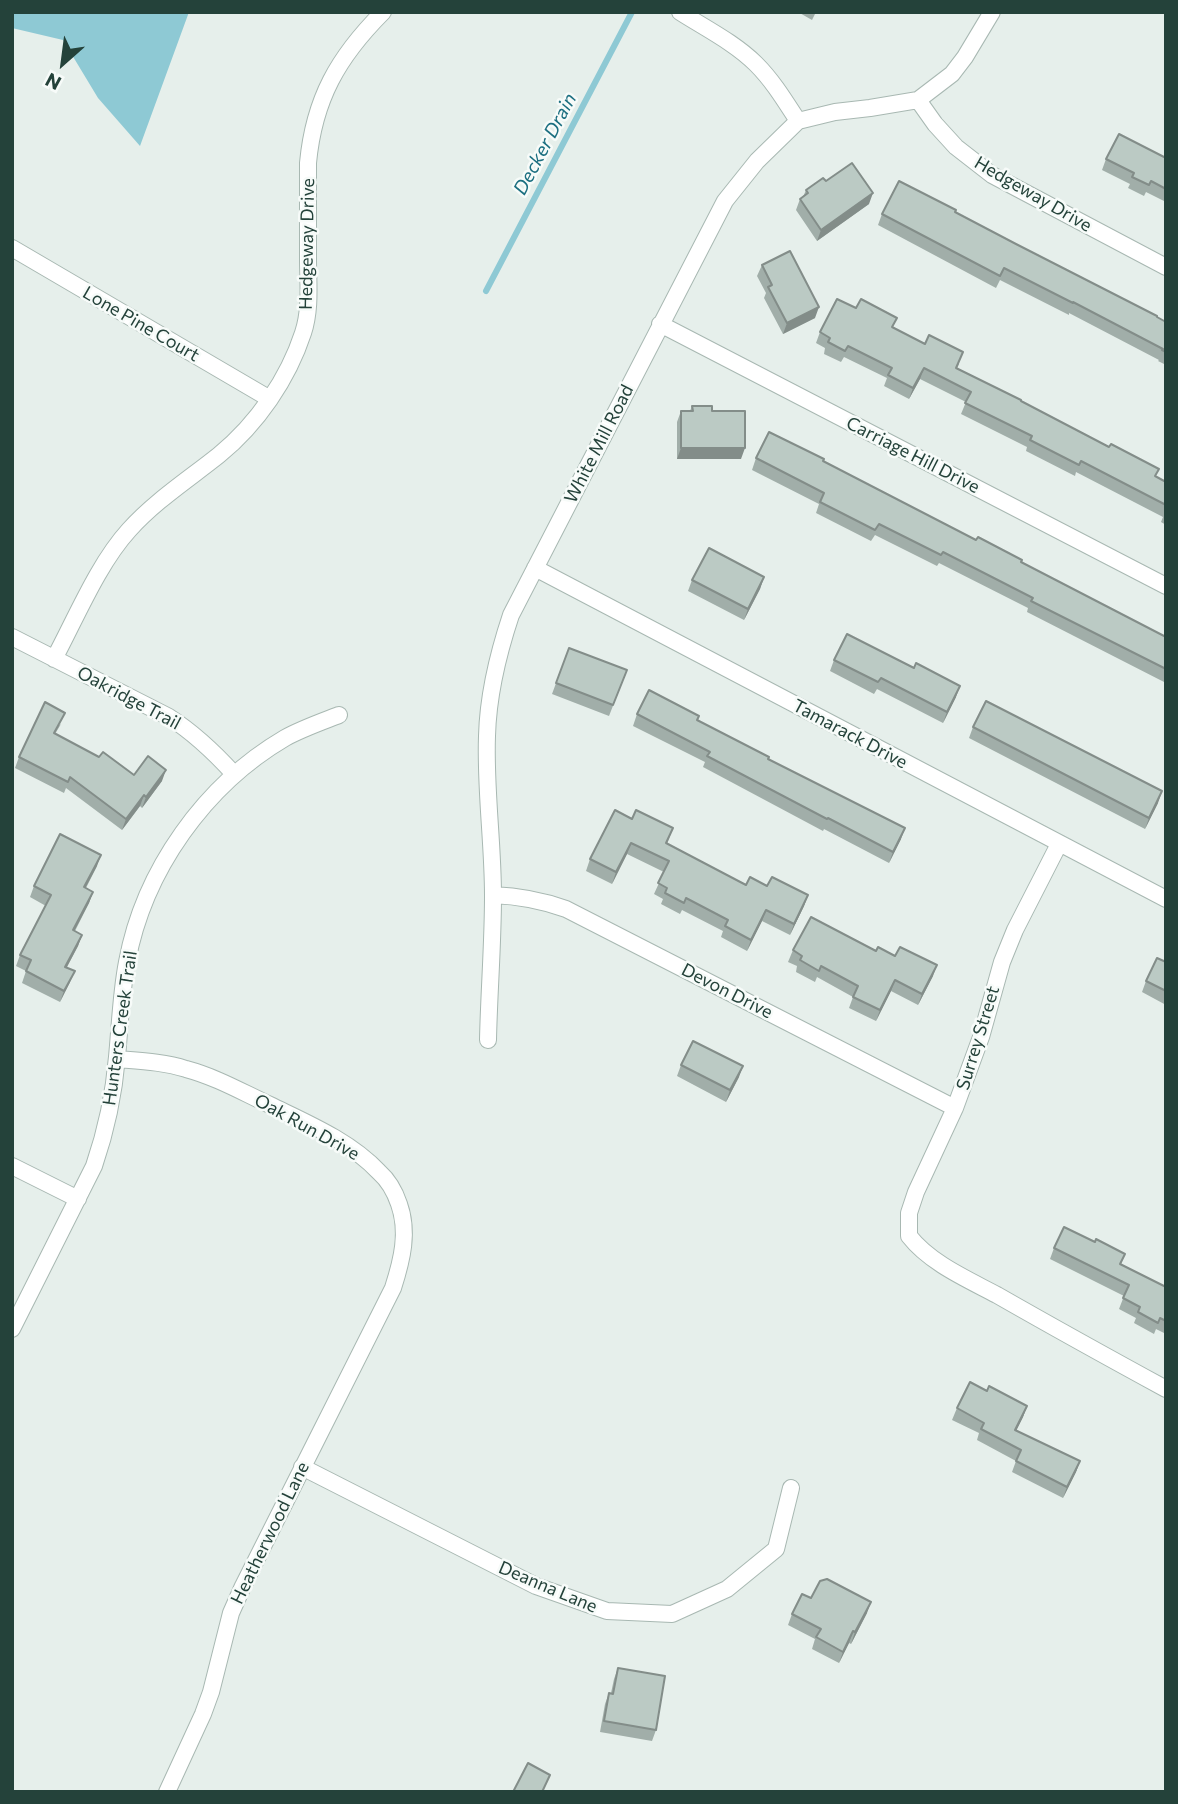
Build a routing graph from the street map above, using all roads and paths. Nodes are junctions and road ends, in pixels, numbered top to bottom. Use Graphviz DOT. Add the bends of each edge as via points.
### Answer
graph roads {
  1 [pos="383,12"];
  2 [pos="680,12"];
  3 [pos="992,12"];
  4 [pos="918,100"];
  5 [pos="798,121"];
  6 [pos="12,248"];
  7 [pos="1166,267"];
  8 [pos="660,324"];
  9 [pos="270,399"];
  10 [pos="536,568"];
  11 [pos="1166,586"];
  12 [pos="12,637"];
  13 [pos="54,659"];
  14 [pos="339,715"];
  15 [pos="234,774"];
  16 [pos="1059,844"];
  17 [pos="493,895"];
  18 [pos="1166,899"];
  19 [pos="488,1040"];
  20 [pos="117,1059"];
  21 [pos="955,1108"];
  22 [pos="12,1166"];
  23 [pos="78,1199"];
  24 [pos="376,1321"];
  25 [pos="12,1329"];
  26 [pos="1166,1389"];
  27 [pos="302,1467"];
  28 [pos="791,1488"];
  29 [pos="167,1792"];
  1 -- 9 [label="street, Hedgeway Drive" via="343,59 316,115 308,163 306,319 291,361"];
  2 -- 5 [label="street" via="745,54"];
  3 -- 4 [label="street" via="952,74"];
  4 -- 5 [label="street"];
  4 -- 7 [label="street, Hedgeway Drive" via="956,147 992,174"];
  5 -- 8 [label="street, White Mill Road" via="724,201"];
  6 -- 9 [label="street, Lone Pine Court"];
  8 -- 10 [label="street, White Mill Road"];
  8 -- 11 [label="street, Carriage Hill Drive"];
  9 -- 13 [label="street, Hedgeway Drive" via="235,440 157,503 120,541"];
  10 -- 16 [label="street, Tamarack Drive"];
  10 -- 17 [label="street, White Mill Road" via="511,615 489,705 486,760"];
  12 -- 13 [label="street, Oakridge Trail"];
  13 -- 15 [label="street, Oakridge Trail" via="169,717"];
  14 -- 15 [label="street, Hunters Creek Trail" via="286,738"];
  15 -- 20 [label="street, Hunters Creek Trail" via="172,848 145,902 127,963"];
  16 -- 18 [label="street, Tamarack Drive"];
  16 -- 21 [label="street, Surrey Street" via="1002,962"];
  17 -- 19 [label="street, White Mill Road"];
  17 -- 21 [label="street, Devon Drive" via="524,897 566,909"];
  20 -- 23 [label="street, Hunters Creek Trail" via="102,1142"];
  20 -- 24 [label="street, Oak Run Drive" via="156,1062 213,1077 348,1146 379,1172 399,1205 404,1230 393,1287"];
  21 -- 26 [label="street, Surrey Street" via="916,1192 909,1213 909,1236 943,1265"];
  22 -- 23 [label="street"];
  23 -- 25 [label="street, Hunters Creek Trail"];
  24 -- 27 [label="street, Heatherwood Lane"];
  27 -- 28 [label="street, Deanna Lane" via="536,1586 607,1611 659,1614 672,1614 727,1589 776,1549"];
  27 -- 29 [label="street, Heatherwood Lane" via="231,1613 207,1703"];
}
